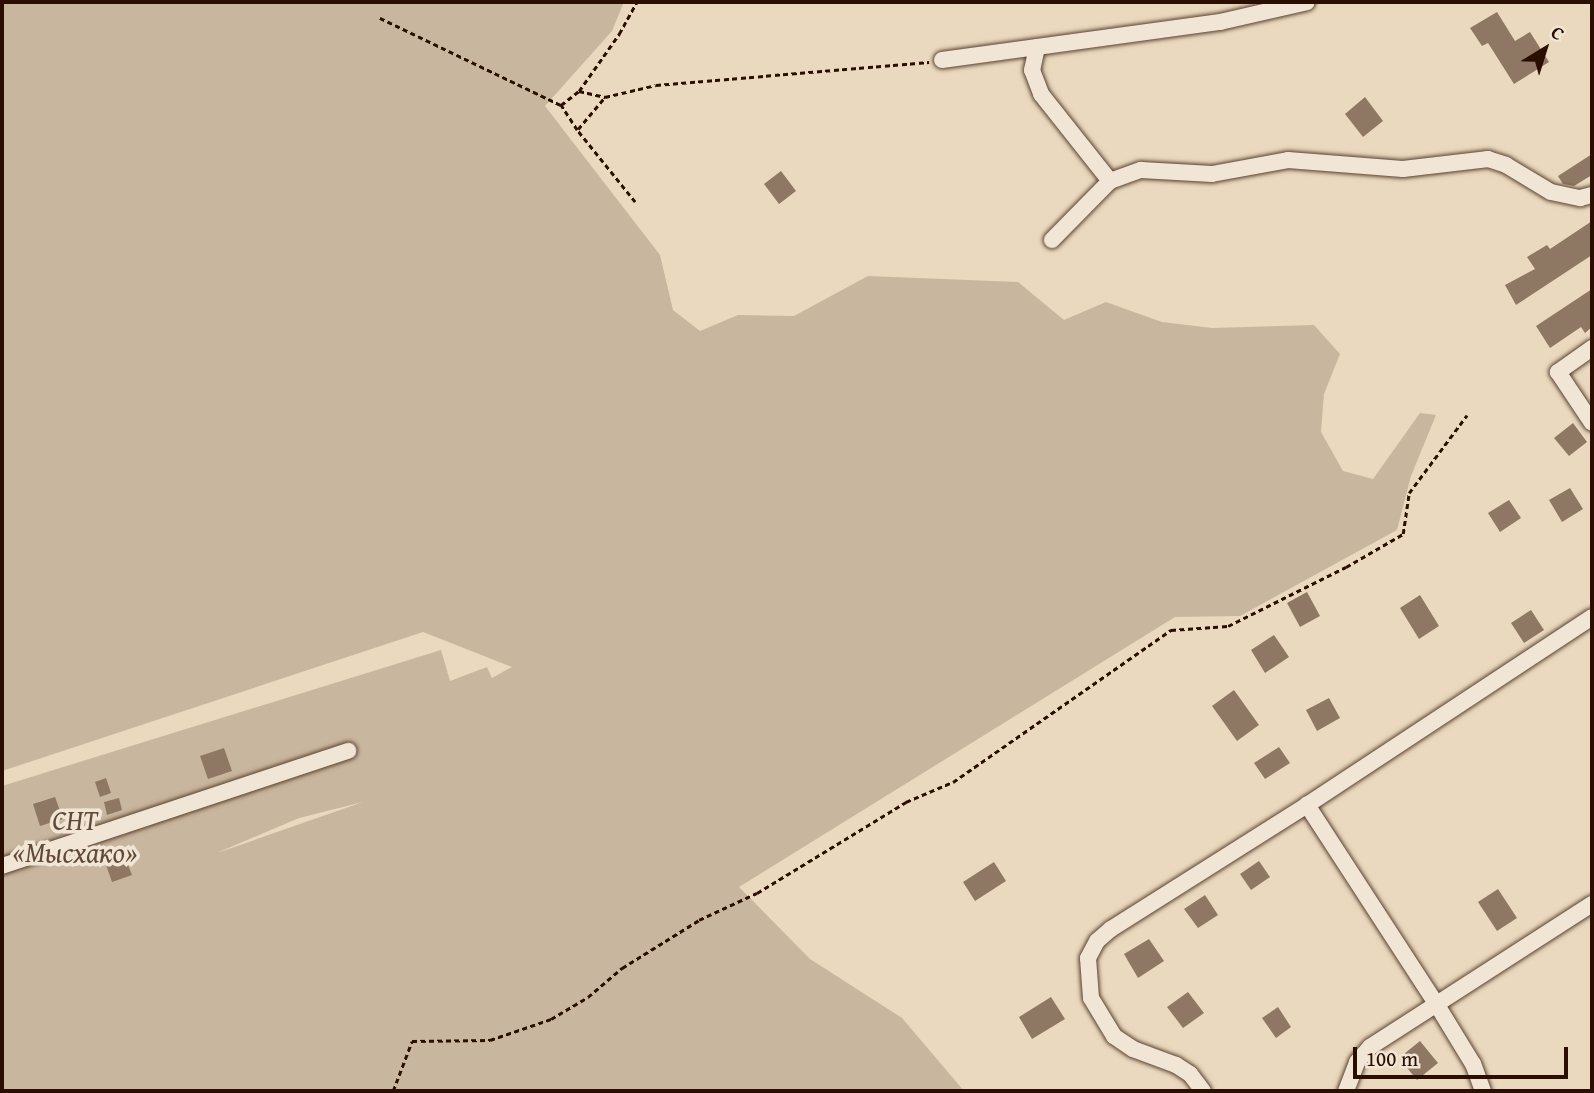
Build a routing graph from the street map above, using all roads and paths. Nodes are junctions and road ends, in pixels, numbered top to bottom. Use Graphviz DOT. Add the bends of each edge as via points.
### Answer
graph roads {
  1 [pos="637,2"];
  2 [pos="1307,2"];
  3 [pos="380,18"];
  4 [pos="1037,47"];
  5 [pos="942,60"];
  6 [pos="579,91"];
  7 [pos="605,97"];
  8 [pos="561,105"];
  9 [pos="577,130"];
  10 [pos="1111,181"];
  11 [pos="1592,195"];
  12 [pos="635,202"];
  13 [pos="1052,240"];
  14 [pos="1592,348"];
  15 [pos="1467,415"];
  16 [pos="1592,423"];
  17 [pos="1592,617"];
  18 [pos="348,751"];
  19 [pos="1307,805"];
  20 [pos="2,866"];
  21 [pos="1592,904"];
  22 [pos="1437,1005"];
  23 [pos="393,1091"];
  24 [pos="1203,1091"];
  25 [pos="1346,1091"];
  26 [pos="1483,1091"];
  1 -- 6 [label="path"];
  2 -- 4 [label="street" via="1220,22"];
  3 -- 8 [label="path"];
  4 -- 5 [label="street"];
  4 -- 10 [label="street" via="1032,70 1041,94"];
  5 -- 7 [label="path" via="656,85"];
  6 -- 7 [label="path"];
  6 -- 8 [label="path"];
  7 -- 9 [label="path"];
  8 -- 9 [label="path"];
  9 -- 12 [label="path"];
  10 -- 11 [label="street" via="1141,170 1204,174 1288,160 1403,169 1488,159 1551,192 1580,198"];
  10 -- 13 [label="street"];
  14 -- 16 [label="street" via="1558,372"];
  15 -- 23 [label="path" via="1409,493 1403,534 1228,626 1171,630 953,782 906,802 757,893 699,920 551,1019 490,1040 412,1041"];
  17 -- 19 [label="street"];
  18 -- 20 [label="street"];
  19 -- 22 [label="street"];
  19 -- 24 [label="street" via="1111,929 1097,941 1088,958 1091,998 1114,1036 1133,1049 1177,1065"];
  21 -- 22 [label="street"];
  22 -- 25 [label="street" via="1370,1047 1357,1062"];
  22 -- 26 [label="street" via="1473,1064"];
}
